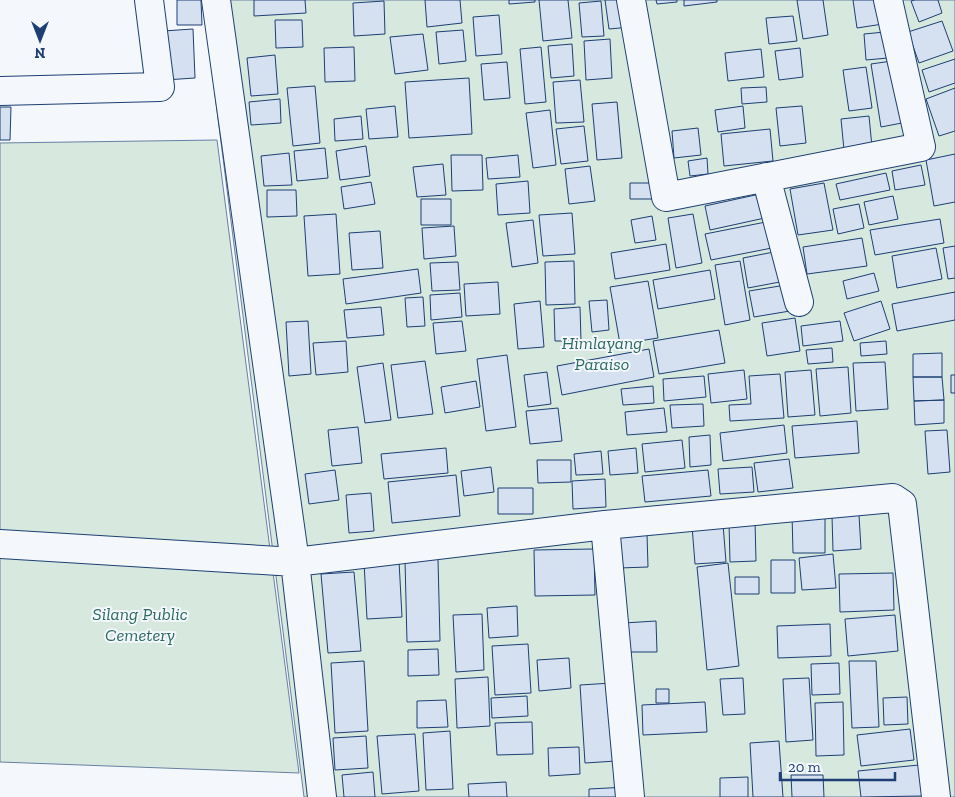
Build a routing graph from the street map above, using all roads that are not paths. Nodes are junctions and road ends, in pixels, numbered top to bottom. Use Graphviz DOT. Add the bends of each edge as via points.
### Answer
graph roads {
  1 [pos="149,0"];
  2 [pos="216,0"];
  3 [pos="631,0"];
  4 [pos="888,0"];
  5 [pos="0,91"];
  6 [pos="766,177"];
  7 [pos="799,302"];
  8 [pos="605,524"];
  9 [pos="0,544"];
  10 [pos="295,562"];
  11 [pos="322,797"];
  12 [pos="630,797"];
  13 [pos="936,797"];
  1 -- 5 [label="street" via="160,87"];
  2 -- 10 [label="street"];
  3 -- 6 [label="street" via="666,197"];
  4 -- 6 [label="street" via="921,147"];
  6 -- 7 [label="street"];
  8 -- 10 [label="street"];
  8 -- 12 [label="street"];
  8 -- 13 [label="street" via="893,498 902,504"];
  9 -- 10 [label="street"];
  10 -- 11 [label="street"];
}
